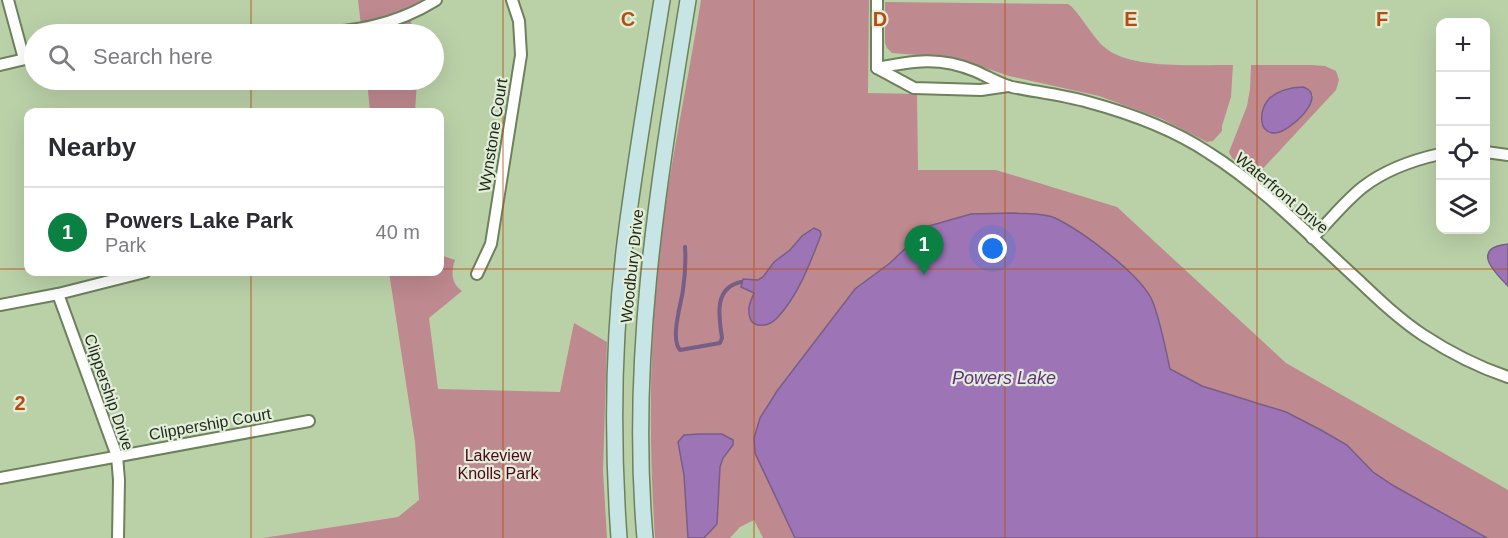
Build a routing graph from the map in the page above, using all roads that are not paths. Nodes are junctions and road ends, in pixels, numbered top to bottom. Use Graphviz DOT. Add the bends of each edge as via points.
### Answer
graph roads {
  1 [pos="8,0"];
  2 [pos="436,0"];
  3 [pos="512,0"];
  4 [pos="662,0"];
  5 [pos="688,0"];
  6 [pos="877,0"];
  7 [pos="381,24"];
  8 [pos="24,44"];
  9 [pos="24,59"];
  10 [pos="0,65"];
  11 [pos="877,68"];
  12 [pos="1008,86"];
  13 [pos="1490,153"];
  14 [pos="1436,155"];
  15 [pos="1508,155"];
  16 [pos="1312,238"];
  17 [pos="477,274"];
  18 [pos="129,276"];
  19 [pos="58,294"];
  20 [pos="0,305"];
  21 [pos="1508,377"];
  22 [pos="309,421"];
  23 [pos="117,456"];
  24 [pos="0,478"];
  25 [pos="118,538"];
  26 [pos="619,538"];
  27 [pos="645,538"];
  1 -- 8 [label="street"];
  2 -- 7 [label="street"];
  3 -- 17 [label="street, Wynstone Court" via="519,21 521,55 491,244"];
  4 -- 26 [label="main road, Woodbury Drive" via="619,303 615,422"];
  5 -- 27 [label="main road, Woodbury Drive" via="654,219 644,320 640,423"];
  6 -- 11 [label="street"];
  9 -- 10 [label="street"];
  11 -- 12 [label="street, Waterfront Drive" via="914,61 944,62"];
  11 -- 12 [label="street, Waterfront Drive" via="914,88 981,90"];
  12 -- 16 [label="street, Waterfront Drive" via="1086,101 1148,122 1208,152"];
  13 -- 15 [label="street"];
  14 -- 16 [label="street" via="1417,159 1369,183"];
  16 -- 21 [label="street, Waterfront Drive" via="1392,312 1422,334 1447,350"];
  18 -- 19 [label="street"];
  19 -- 20 [label="street"];
  19 -- 23 [label="street, Clippership Drive"];
  22 -- 23 [label="street, Clippership Court"];
  23 -- 24 [label="street, Clippership Court"];
  23 -- 25 [label="street, Clippership Drive"];
}
